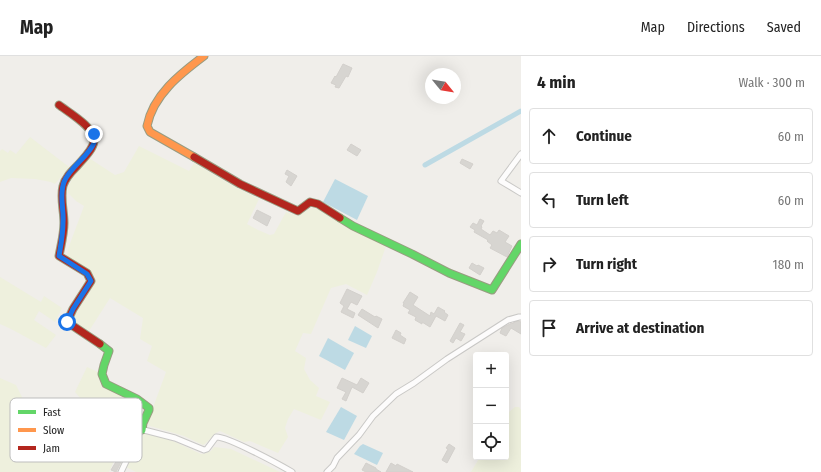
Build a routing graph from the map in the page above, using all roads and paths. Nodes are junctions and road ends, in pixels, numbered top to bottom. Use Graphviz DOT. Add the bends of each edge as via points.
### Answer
graph roads {
  1 [pos="204,56"];
  2 [pos="59,105"];
  3 [pos="521,154"];
  4 [pos="521,192"];
  5 [pos="521,244"];
  6 [pos="521,317"];
  7 [pos="135,398"];
  8 [pos="142,402"];
  9 [pos="142,430"];
  10 [pos="126,462"];
  11 [pos="121,472"];
  12 [pos="292,472"];
  13 [pos="327,472"];
  1 -- 5 [label="street" via="164,92 150,114 147,126 150,132 240,184 289,207 298,211 310,202 318,204 353,226 449,273 492,290"];
  2 -- 7 [label="street" via="88,127 94,134 95,142 66,177 61,199 64,221 59,256 87,274 91,281 67,322 109,351 102,374 106,384"];
  3 -- 4 [label="street" via="501,181"];
  6 -- 13 [label="street" via="508,320 396,394 373,416"];
  8 -- 9 [label="street" via="149,410"];
  9 -- 12 [label="street" via="175,438 200,450 207,449 219,436"];
  10 -- 11 [label="street"];
}
